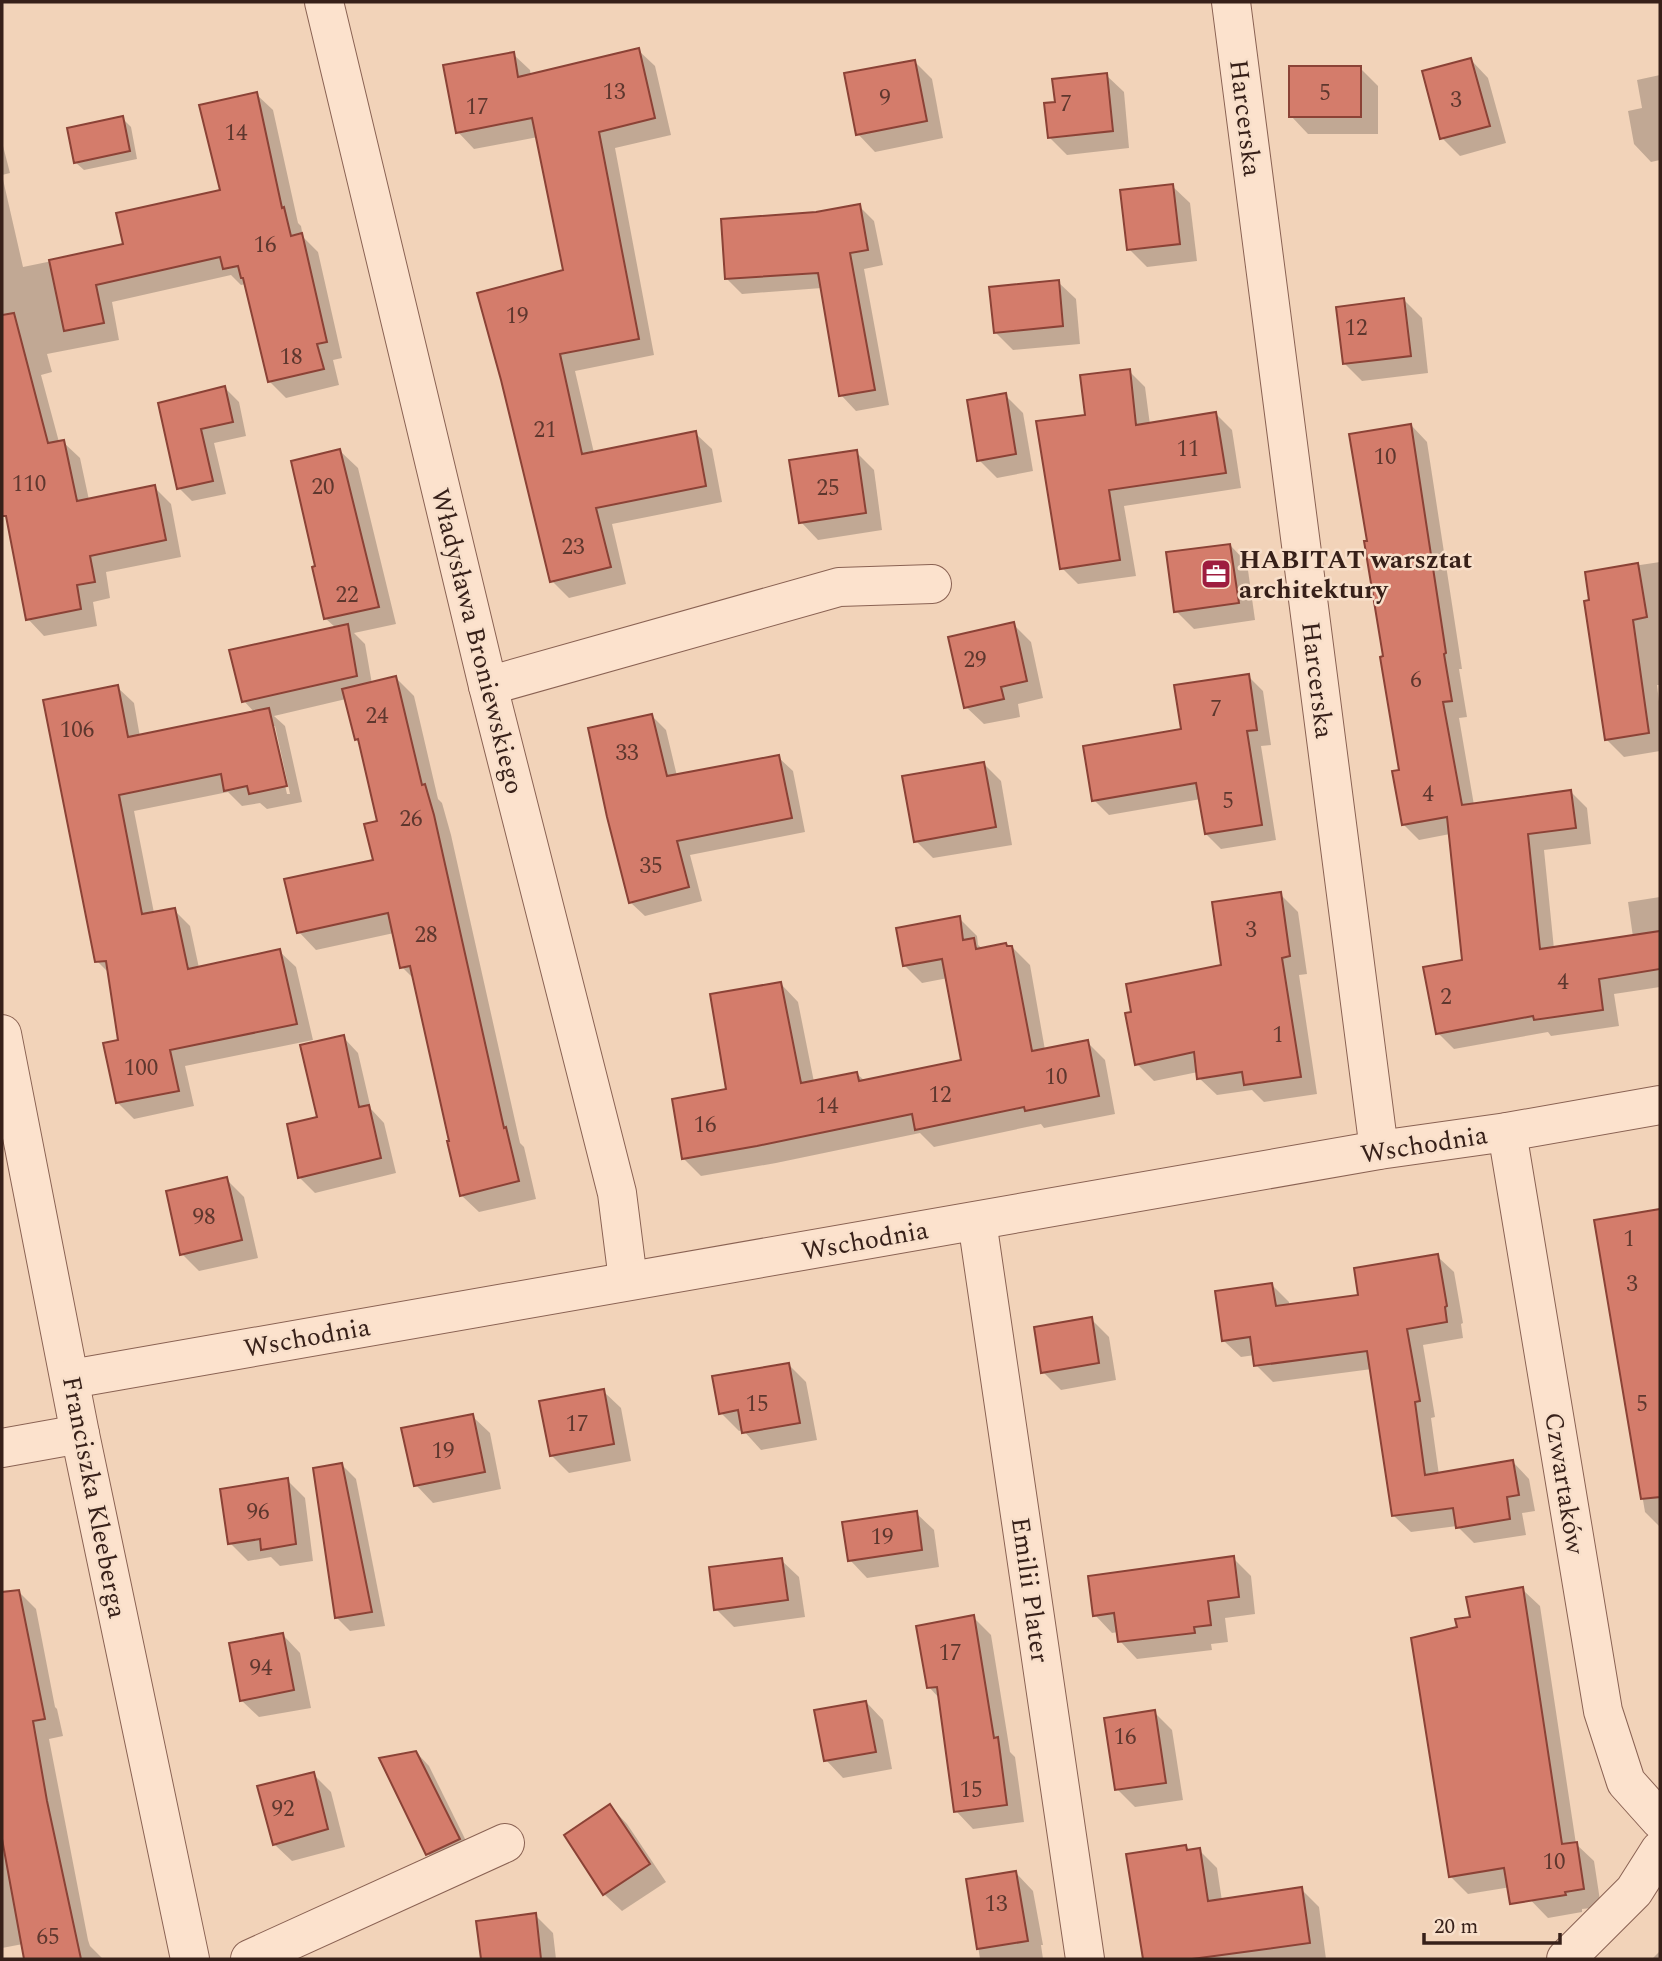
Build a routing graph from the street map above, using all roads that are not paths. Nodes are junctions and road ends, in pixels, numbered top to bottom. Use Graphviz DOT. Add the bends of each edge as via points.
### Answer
graph roads {
  1 [pos="324,2"];
  2 [pos="1231,2"];
  3 [pos="932,584"];
  4 [pos="488,686"];
  5 [pos="2,1034"];
  6 [pos="1660,1105"];
  7 [pos="1507,1132"];
  8 [pos="1379,1150"];
  9 [pos="977,1221"];
  10 [pos="628,1280"];
  11 [pos="71,1378"];
  12 [pos="80,1434"];
  13 [pos="2,1448"];
  14 [pos="1660,1820"];
  15 [pos="505,1843"];
  16 [pos="1660,1850"];
  17 [pos="190,1959"];
  18 [pos="250,1959"];
  19 [pos="1085,1959"];
  20 [pos="1566,1959"];
  1 -- 4 [label="street, Władysława Broniewskiego"];
  2 -- 8 [label="street, Harcerska"];
  3 -- 4 [label="street" via="839,587"];
  4 -- 10 [label="street, Władysława Broniewskiego" via="617,1193"];
  5 -- 11 [label="street, Franciszka Kleeberga"];
  6 -- 7 [label="street, Wschodnia"];
  7 -- 8 [label="street, Wschodnia"];
  7 -- 14 [label="street, Czwartaków" via="1603,1711 1626,1782"];
  8 -- 9 [label="street, Wschodnia"];
  9 -- 10 [label="street, Wschodnia"];
  9 -- 19 [label="street, Emilii Plater"];
  10 -- 11 [label="street, Wschodnia"];
  11 -- 12 [label="street, Franciszka Kleeberga"];
  12 -- 13 [label="street"];
  12 -- 17 [label="street, Franciszka Kleeberga"];
  15 -- 18 [label="street"];
  16 -- 20 [label="street" via="1634,1891"];
}
